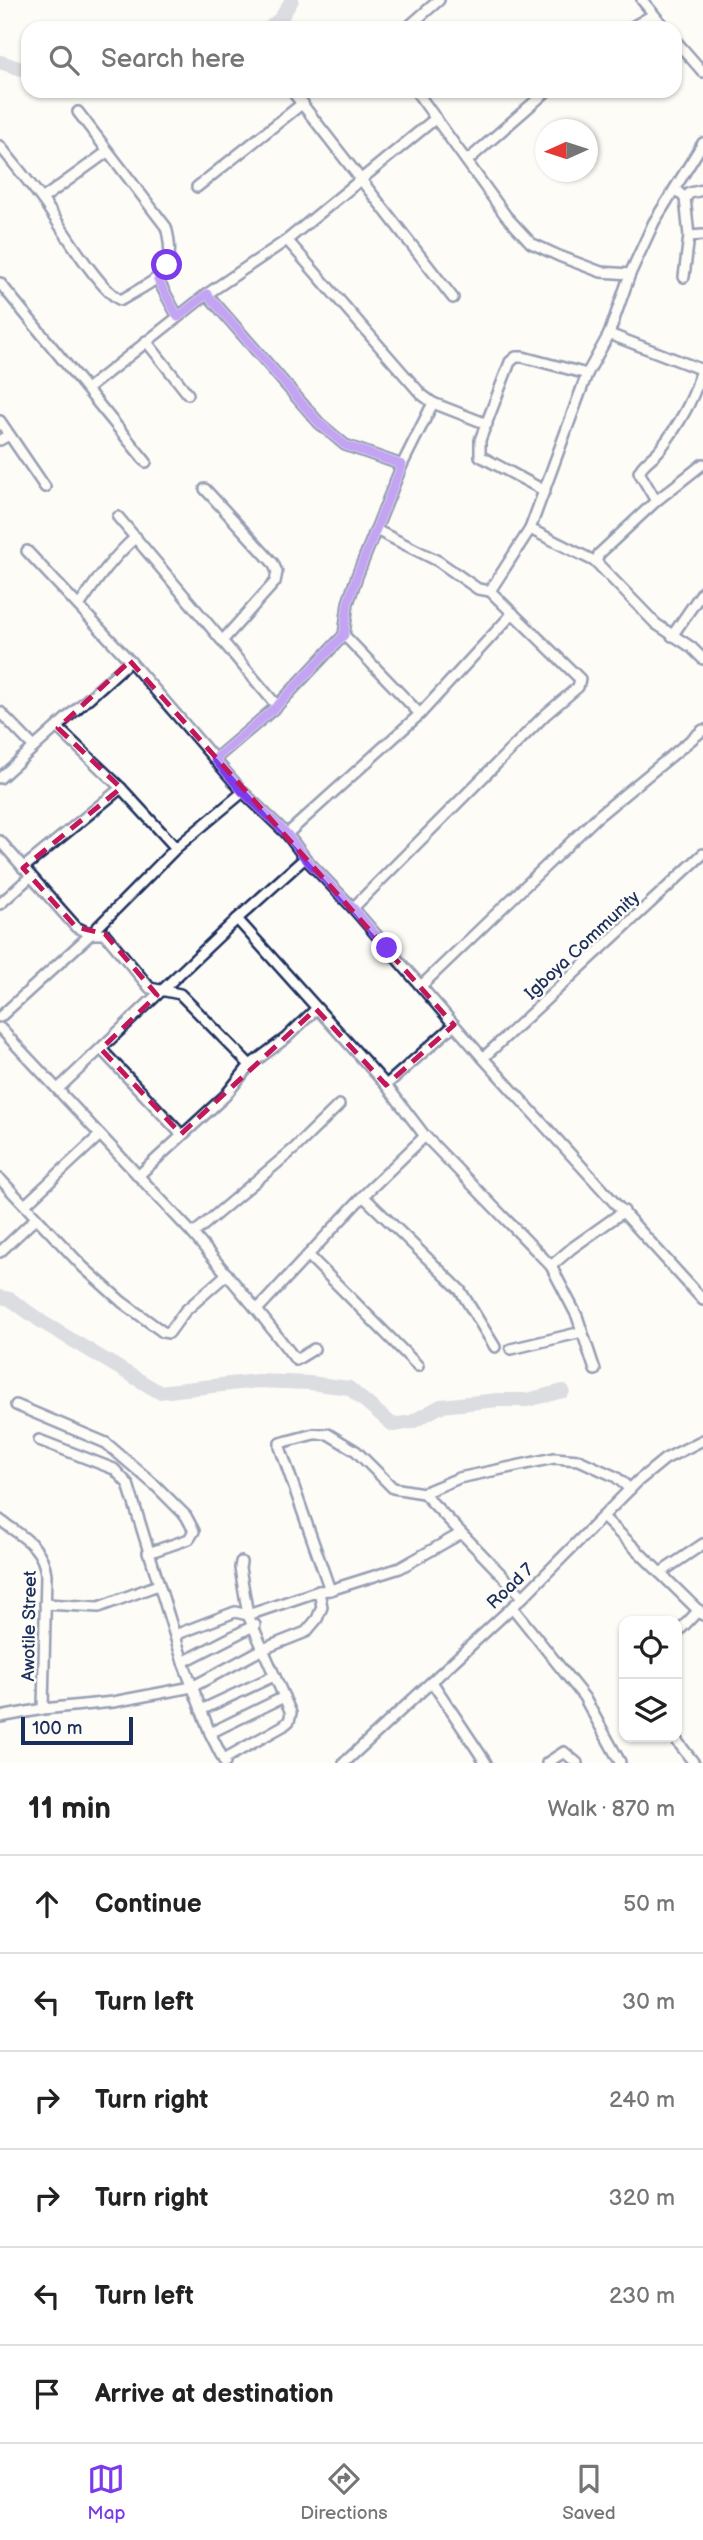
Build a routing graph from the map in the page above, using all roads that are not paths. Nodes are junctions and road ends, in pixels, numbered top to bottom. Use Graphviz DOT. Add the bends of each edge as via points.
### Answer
graph roads {
  1 [pos="439,0"];
  2 [pos="642,0"];
  3 [pos="653,15"];
  4 [pos="415,21"];
  5 [pos="642,21"];
  6 [pos="658,21"];
  7 [pos="682,48"];
  8 [pos="703,72"];
  9 [pos="298,98"];
  10 [pos="421,98"];
  11 [pos="539,98"];
  12 [pos="303,103"];
  13 [pos="78,112"];
  14 [pos="436,118"];
  15 [pos="703,144"];
  16 [pos="0,146"];
  17 [pos="107,152"];
  18 [pos="467,161"];
  19 [pos="360,179"];
  20 [pos="197,187"];
  21 [pos="675,189"];
  22 [pos="703,190"];
  23 [pos="685,198"];
  24 [pos="42,199"];
  25 [pos="703,235"];
  26 [pos="689,236"];
  27 [pos="287,240"];
  28 [pos="629,274"];
  29 [pos="684,277"];
  30 [pos="158,280"];
  31 [pos="0,283"];
  32 [pos="207,294"];
  33 [pos="453,298"];
  34 [pos="178,317"];
  35 [pos="609,334"];
  36 [pos="146,341"];
  37 [pos="587,374"];
  38 [pos="87,389"];
  39 [pos="188,394"];
  40 [pos="433,403"];
  41 [pos="0,421"];
  42 [pos="487,424"];
  43 [pos="9,435"];
  44 [pos="0,440"];
  45 [pos="146,462"];
  46 [pos="703,464"];
  47 [pos="402,465"];
  48 [pos="45,487"];
  49 [pos="205,489"];
  50 [pos="545,491"];
  51 [pos="656,501"];
  52 [pos="118,517"];
  53 [pos="530,529"];
  54 [pos="376,530"];
  55 [pos="136,537"];
  56 [pos="27,551"];
  57 [pos="596,562"];
  58 [pos="490,591"];
  59 [pos="703,591"];
  60 [pos="79,606"];
  61 [pos="513,613"];
  62 [pos="344,635"];
  63 [pos="673,636"];
  64 [pos="223,640"];
  65 [pos="703,659"];
  66 [pos="130,660"];
  67 [pos="277,706"];
  68 [pos="0,712"];
  69 [pos="420,715"];
  70 [pos="58,728"];
  71 [pos="703,730"];
  72 [pos="34,747"];
  73 [pos="215,759"];
  74 [pos="0,778"];
  75 [pos="121,788"];
  76 [pos="243,792"];
  77 [pos="287,834"];
  78 [pos="0,841"];
  79 [pos="176,848"];
  80 [pos="703,854"];
  81 [pos="305,858"];
  82 [pos="23,868"];
  83 [pos="30,877"];
  84 [pos="0,904"];
  85 [pos="353,908"];
  86 [pos="237,919"];
  87 [pos="91,934"];
  88 [pos="421,986"];
  89 [pos="164,989"];
  90 [pos="316,1009"];
  91 [pos="0,1017"];
  92 [pos="454,1025"];
  93 [pos="0,1028"];
  94 [pos="101,1049"];
  95 [pos="483,1058"];
  96 [pos="250,1065"];
  97 [pos="386,1085"];
  98 [pos="58,1090"];
  99 [pos="339,1105"];
  100 [pos="100,1135"];
  101 [pos="181,1135"];
  102 [pos="425,1136"];
  103 [pos="138,1175"];
  104 [pos="0,1179"];
  105 [pos="363,1196"];
  106 [pos="26,1204"];
  107 [pos="624,1212"];
  108 [pos="35,1219"];
  109 [pos="193,1234"];
  110 [pos="0,1252"];
  111 [pos="308,1255"];
  112 [pos="551,1266"];
  113 [pos="227,1274"];
  114 [pos="703,1300"];
  115 [pos="257,1310"];
  116 [pos="582,1332"];
  117 [pos="495,1347"];
  118 [pos="314,1349"];
  119 [pos="510,1349"];
  120 [pos="418,1366"];
  121 [pos="595,1370"];
  122 [pos="16,1405"];
  123 [pos="38,1440"];
  124 [pos="703,1440"];
  125 [pos="630,1489"];
  126 [pos="423,1493"];
  127 [pos="603,1517"];
  128 [pos="0,1520"];
  129 [pos="460,1534"];
  130 [pos="703,1544"];
  131 [pos="148,1553"];
  132 [pos="241,1562"];
  133 [pos="660,1573"];
  134 [pos="158,1585"];
  135 [pos="330,1590"];
  136 [pos="319,1591"];
  137 [pos="523,1597"];
  138 [pos="45,1604"];
  139 [pos="512,1607"];
  140 [pos="701,1612"];
  141 [pos="248,1615"];
  142 [pos="255,1625"];
  143 [pos="682,1629"];
  144 [pos="175,1635"];
  145 [pos="263,1649"];
  146 [pos="183,1662"];
  147 [pos="274,1676"];
  148 [pos="432,1682"];
  149 [pos="192,1687"];
  150 [pos="284,1697"];
  151 [pos="43,1709"];
  152 [pos="201,1710"];
  153 [pos="0,1717"];
  154 [pos="210,1733"];
  155 [pos="678,1742"];
  156 [pos="224,1761"];
  157 [pos="620,1762"];
  158 [pos="344,1763"];
  159 [pos="486,1763"];
  160 [pos="547,1763"];
  161 [pos="577,1763"];
  162 [pos="695,1763"];
  1 -- 4 [label="street"];
  2 -- 3 [label="street"];
  3 -- 5 [label="street"];
  3 -- 6 [label="street"];
  7 -- 8 [label="street"];
  9 -- 12 [label="street"];
  10 -- 14 [label="street"];
  11 -- 18 [label="street"];
  12 -- 19 [label="street"];
  12 -- 20 [label="street"];
  13 -- 17 [label="street"];
  14 -- 18 [label="street"];
  14 -- 19 [label="street"];
  15 -- 21 [label="street"];
  16 -- 24 [label="street"];
  17 -- 24 [label="street"];
  17 -- 30 [label="street" via="166,227 172,247"];
  18 -- 28 [label="street" via="531,243 601,272"];
  19 -- 27 [label="street"];
  19 -- 33 [label="street"];
  21 -- 23 [label="street"];
  21 -- 28 [label="street"];
  22 -- 23 [label="street"];
  23 -- 26 [label="street"];
  24 -- 30 [label="street" via="112,297 121,299"];
  25 -- 26 [label="street"];
  26 -- 29 [label="street"];
  27 -- 32 [label="street"];
  27 -- 40 [label="street"];
  28 -- 35 [label="street"];
  30 -- 34 [label="street"];
  31 -- 38 [label="street"];
  32 -- 34 [label="street"];
  32 -- 47 [label="street" via="319,423 345,445"];
  34 -- 36 [label="street"];
  35 -- 37 [label="street"];
  35 -- 51 [label="street" via="699,369 697,386 682,414 660,450 639,472"];
  36 -- 38 [label="street"];
  36 -- 39 [label="street"];
  37 -- 42 [label="street" via="516,357 510,362"];
  37 -- 50 [label="street"];
  38 -- 45 [label="street"];
  40 -- 42 [label="street"];
  40 -- 47 [label="street"];
  41 -- 43 [label="street"];
  42 -- 50 [label="street" via="480,456"];
  43 -- 44 [label="street"];
  43 -- 48 [label="street"];
  46 -- 51 [label="street"];
  47 -- 54 [label="street"];
  49 -- 64 [label="street" via="277,572 275,582"];
  50 -- 53 [label="street"];
  51 -- 57 [label="street"];
  52 -- 55 [label="street"];
  53 -- 57 [label="street"];
  53 -- 58 [label="street"];
  54 -- 58 [label="street" via="438,561 478,589"];
  54 -- 62 [label="street" via="348,603"];
  55 -- 60 [label="street" via="109,564"];
  55 -- 64 [label="street"];
  56 -- 60 [label="street"];
  57 -- 63 [label="street"];
  58 -- 61 [label="street"];
  59 -- 63 [label="street"];
  60 -- 66 [label="street"];
  61 -- 69 [label="street"];
  61 -- 85 [label="street" via="580,679 578,687"];
  62 -- 67 [label="street"];
  62 -- 69 [label="street"];
  63 -- 65 [label="street"];
  64 -- 67 [label="street"];
  66 -- 70 [label="street"];
  66 -- 73 [label="street"];
  67 -- 73 [label="street"];
  68 -- 72 [label="street"];
  69 -- 77 [label="street"];
  70 -- 72 [label="street"];
  70 -- 75 [label="street"];
  71 -- 88 [label="street" via="597,817"];
  72 -- 74 [label="street"];
  73 -- 76 [label="street"];
  75 -- 79 [label="street"];
  75 -- 82 [label="street"];
  76 -- 77 [label="street"];
  76 -- 79 [label="street"];
  77 -- 81 [label="street"];
  78 -- 82 [label="street"];
  79 -- 87 [label="street"];
  80 -- 95 [label="street, Igboya Community"];
  81 -- 85 [label="street"];
  81 -- 86 [label="street"];
  82 -- 83 [label="street"];
  83 -- 84 [label="street"];
  83 -- 87 [label="street" via="76,927"];
  85 -- 88 [label="street"];
  86 -- 89 [label="street"];
  86 -- 90 [label="street"];
  87 -- 89 [label="street" via="105,934 150,988"];
  87 -- 91 [label="street"];
  88 -- 92 [label="street"];
  89 -- 94 [label="street"];
  89 -- 96 [label="street" via="180,994"];
  90 -- 96 [label="street"];
  90 -- 97 [label="street"];
  92 -- 95 [label="street"];
  92 -- 97 [label="street"];
  93 -- 98 [label="street"];
  94 -- 98 [label="street"];
  94 -- 101 [label="street"];
  95 -- 107 [label="street"];
  96 -- 101 [label="street" via="225,1096"];
  97 -- 102 [label="street"];
  98 -- 100 [label="street"];
  99 -- 109 [label="street" via="295,1149"];
  100 -- 103 [label="street"];
  100 -- 106 [label="street"];
  101 -- 103 [label="street"];
  102 -- 105 [label="street"];
  102 -- 112 [label="street"];
  103 -- 109 [label="street"];
  104 -- 106 [label="street"];
  105 -- 111 [label="street"];
  105 -- 117 [label="street" via="460,1290"];
  106 -- 108 [label="street"];
  107 -- 112 [label="street"];
  107 -- 114 [label="street"];
  108 -- 110 [label="street"];
  108 -- 113 [label="street" via="112,1293 163,1332 174,1329 185,1311"];
  109 -- 113 [label="street"];
  111 -- 115 [label="street"];
  111 -- 120 [label="street"];
  112 -- 116 [label="street"];
  113 -- 115 [label="street"];
  115 -- 118 [label="street" via="296,1360"];
  116 -- 119 [label="street"];
  116 -- 121 [label="street"];
  122 -- 131 [label="street" via="106,1443 186,1516 194,1531 190,1539"];
  123 -- 131 [label="street" via="114,1469 121,1476 140,1517"];
  124 -- 125 [label="street, Road 7" via="665,1459"];
  125 -- 126 [label="street" via="616,1477 579,1460 554,1458 459,1478"];
  125 -- 127 [label="street, Road 7"];
  126 -- 129 [label="street"];
  126 -- 135 [label="street" via="393,1488 356,1451 328,1434 280,1443"];
  127 -- 133 [label="street"];
  127 -- 137 [label="street, Road 7"];
  128 -- 138 [label="street, Awotile Street" via="45,1559"];
  129 -- 135 [label="street" via="400,1567"];
  129 -- 137 [label="street"];
  130 -- 133 [label="street"];
  131 -- 134 [label="street"];
  132 -- 141 [label="street"];
  133 -- 140 [label="street"];
  134 -- 138 [label="street" via="99,1607"];
  134 -- 144 [label="street"];
  135 -- 136 [label="street"];
  136 -- 141 [label="street"];
  136 -- 145 [label="street" via="322,1607 306,1632"];
  137 -- 139 [label="street, Road 7"];
  138 -- 151 [label="street, Awotile Street"];
  139 -- 148 [label="street, Road 7"];
  139 -- 157 [label="street" via="584,1697"];
  140 -- 143 [label="street"];
  141 -- 142 [label="street"];
  141 -- 144 [label="street" via="235,1612"];
  142 -- 145 [label="street"];
  142 -- 146 [label="street"];
  144 -- 146 [label="street"];
  145 -- 147 [label="street"];
  145 -- 149 [label="street"];
  146 -- 149 [label="street"];
  147 -- 150 [label="street"];
  147 -- 152 [label="street"];
  148 -- 158 [label="street, Road 7"];
  148 -- 159 [label="street"];
  149 -- 151 [label="street"];
  149 -- 152 [label="street"];
  150 -- 154 [label="street"];
  150 -- 156 [label="street" via="291,1713 289,1721"];
  151 -- 153 [label="street"];
  152 -- 154 [label="street"];
  154 -- 156 [label="street"];
  155 -- 162 [label="street"];
  160 -- 161 [label="street" via="564,1752"];
}
